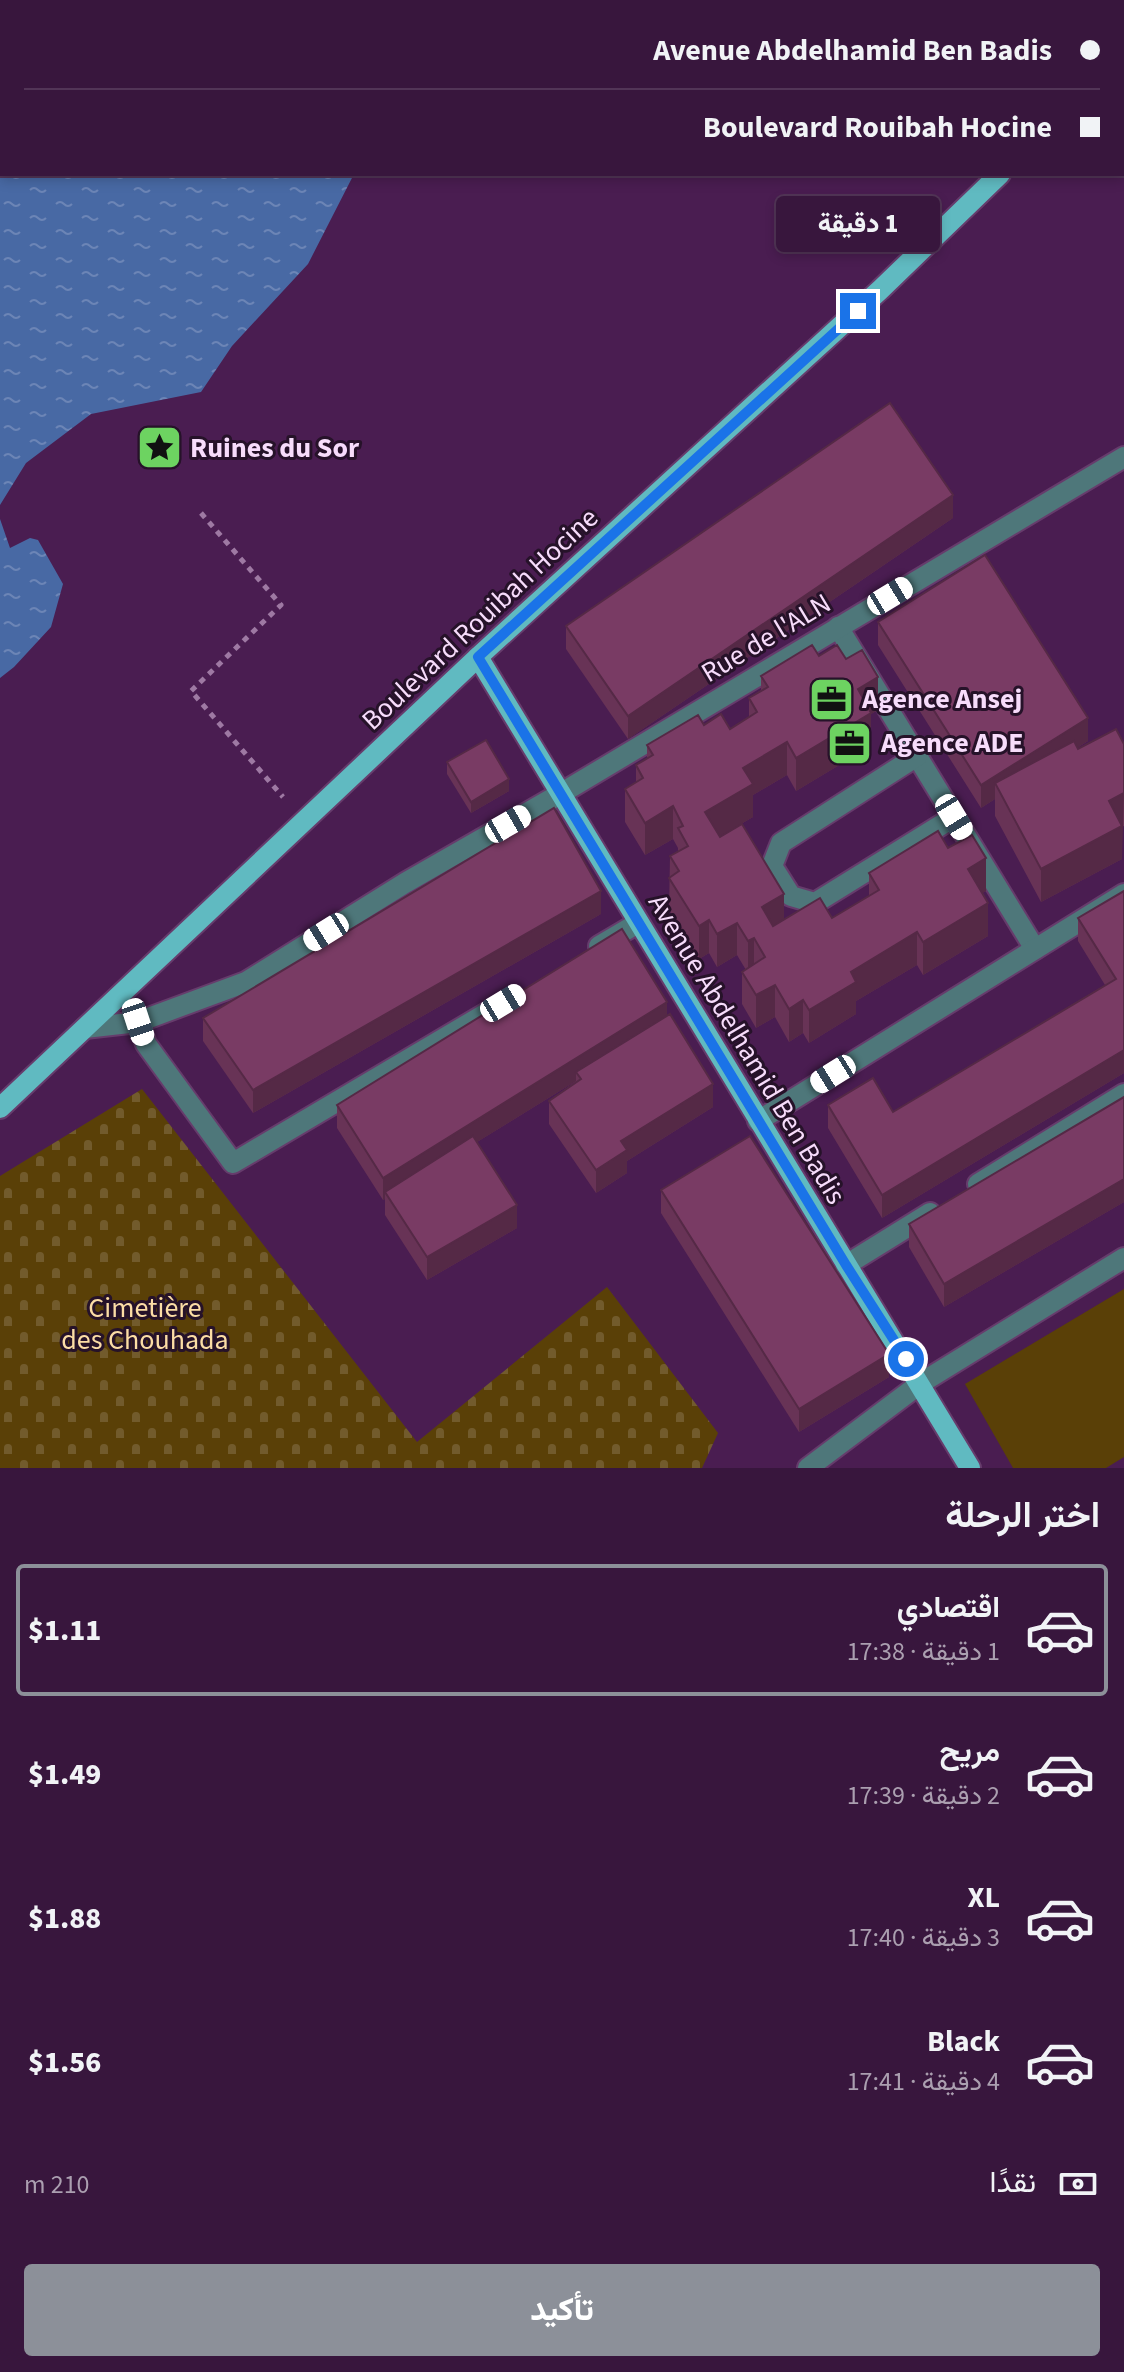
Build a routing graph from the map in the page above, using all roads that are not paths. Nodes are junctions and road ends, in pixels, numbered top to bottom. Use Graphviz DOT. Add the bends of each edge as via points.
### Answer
graph roads {
  1 [pos="998,176"];
  2 [pos="1124,457"];
  3 [pos="838,627"];
  4 [pos="478,657"];
  5 [pos="917,756"];
  6 [pos="560,794"];
  7 [pos="954,817"];
  8 [pos="1124,894"];
  9 [pos="638,923"];
  10 [pos="1035,949"];
  11 [pos="584,955"];
  12 [pos="530,987"];
  13 [pos="138,1022"];
  14 [pos="85,1028"];
  15 [pos="1124,1094"];
  16 [pos="0,1108"];
  17 [pos="758,1121"];
  18 [pos="1124,1258"];
  19 [pos="846,1265"];
  20 [pos="921,1383"];
  21 [pos="808,1468"];
  22 [pos="970,1468"];
  1 -- 4 [label="main road, Boulevard Rouibah Hocine"];
  2 -- 3 [label="street, Rue de l'ALN"];
  3 -- 5 [label="street"];
  3 -- 6 [label="street, Rue de l'ALN"];
  4 -- 6 [label="main road, Avenue Abdelhamid Ben Badis"];
  4 -- 14 [label="main road, Boulevard Rouibah Hocine"];
  5 -- 7 [label="street"];
  5 -- 7 [label="street" via="781,843 772,866 791,896 815,903"];
  6 -- 9 [label="main road, Avenue Abdelhamid Ben Badis"];
  6 -- 13 [label="street, Rue de l'ALN" via="246,982"];
  7 -- 10 [label="street"];
  8 -- 10 [label="street"];
  9 -- 11 [label="street"];
  9 -- 17 [label="main road, Avenue Abdelhamid Ben Badis"];
  10 -- 17 [label="street"];
  12 -- 13 [label="street" via="233,1163 146,1044"];
  13 -- 14 [label="street, Rue de l'ALN"];
  14 -- 16 [label="main road, Boulevard Rouibah Hocine"];
  15 -- 19 [label="street"];
  17 -- 19 [label="main road, Avenue Abdelhamid Ben Badis"];
  18 -- 20 [label="street"];
  19 -- 20 [label="main road, Avenue Abdelhamid Ben Badis"];
  20 -- 21 [label="street"];
  20 -- 22 [label="main road, Avenue Abdelhamid Ben Badis"];
}
